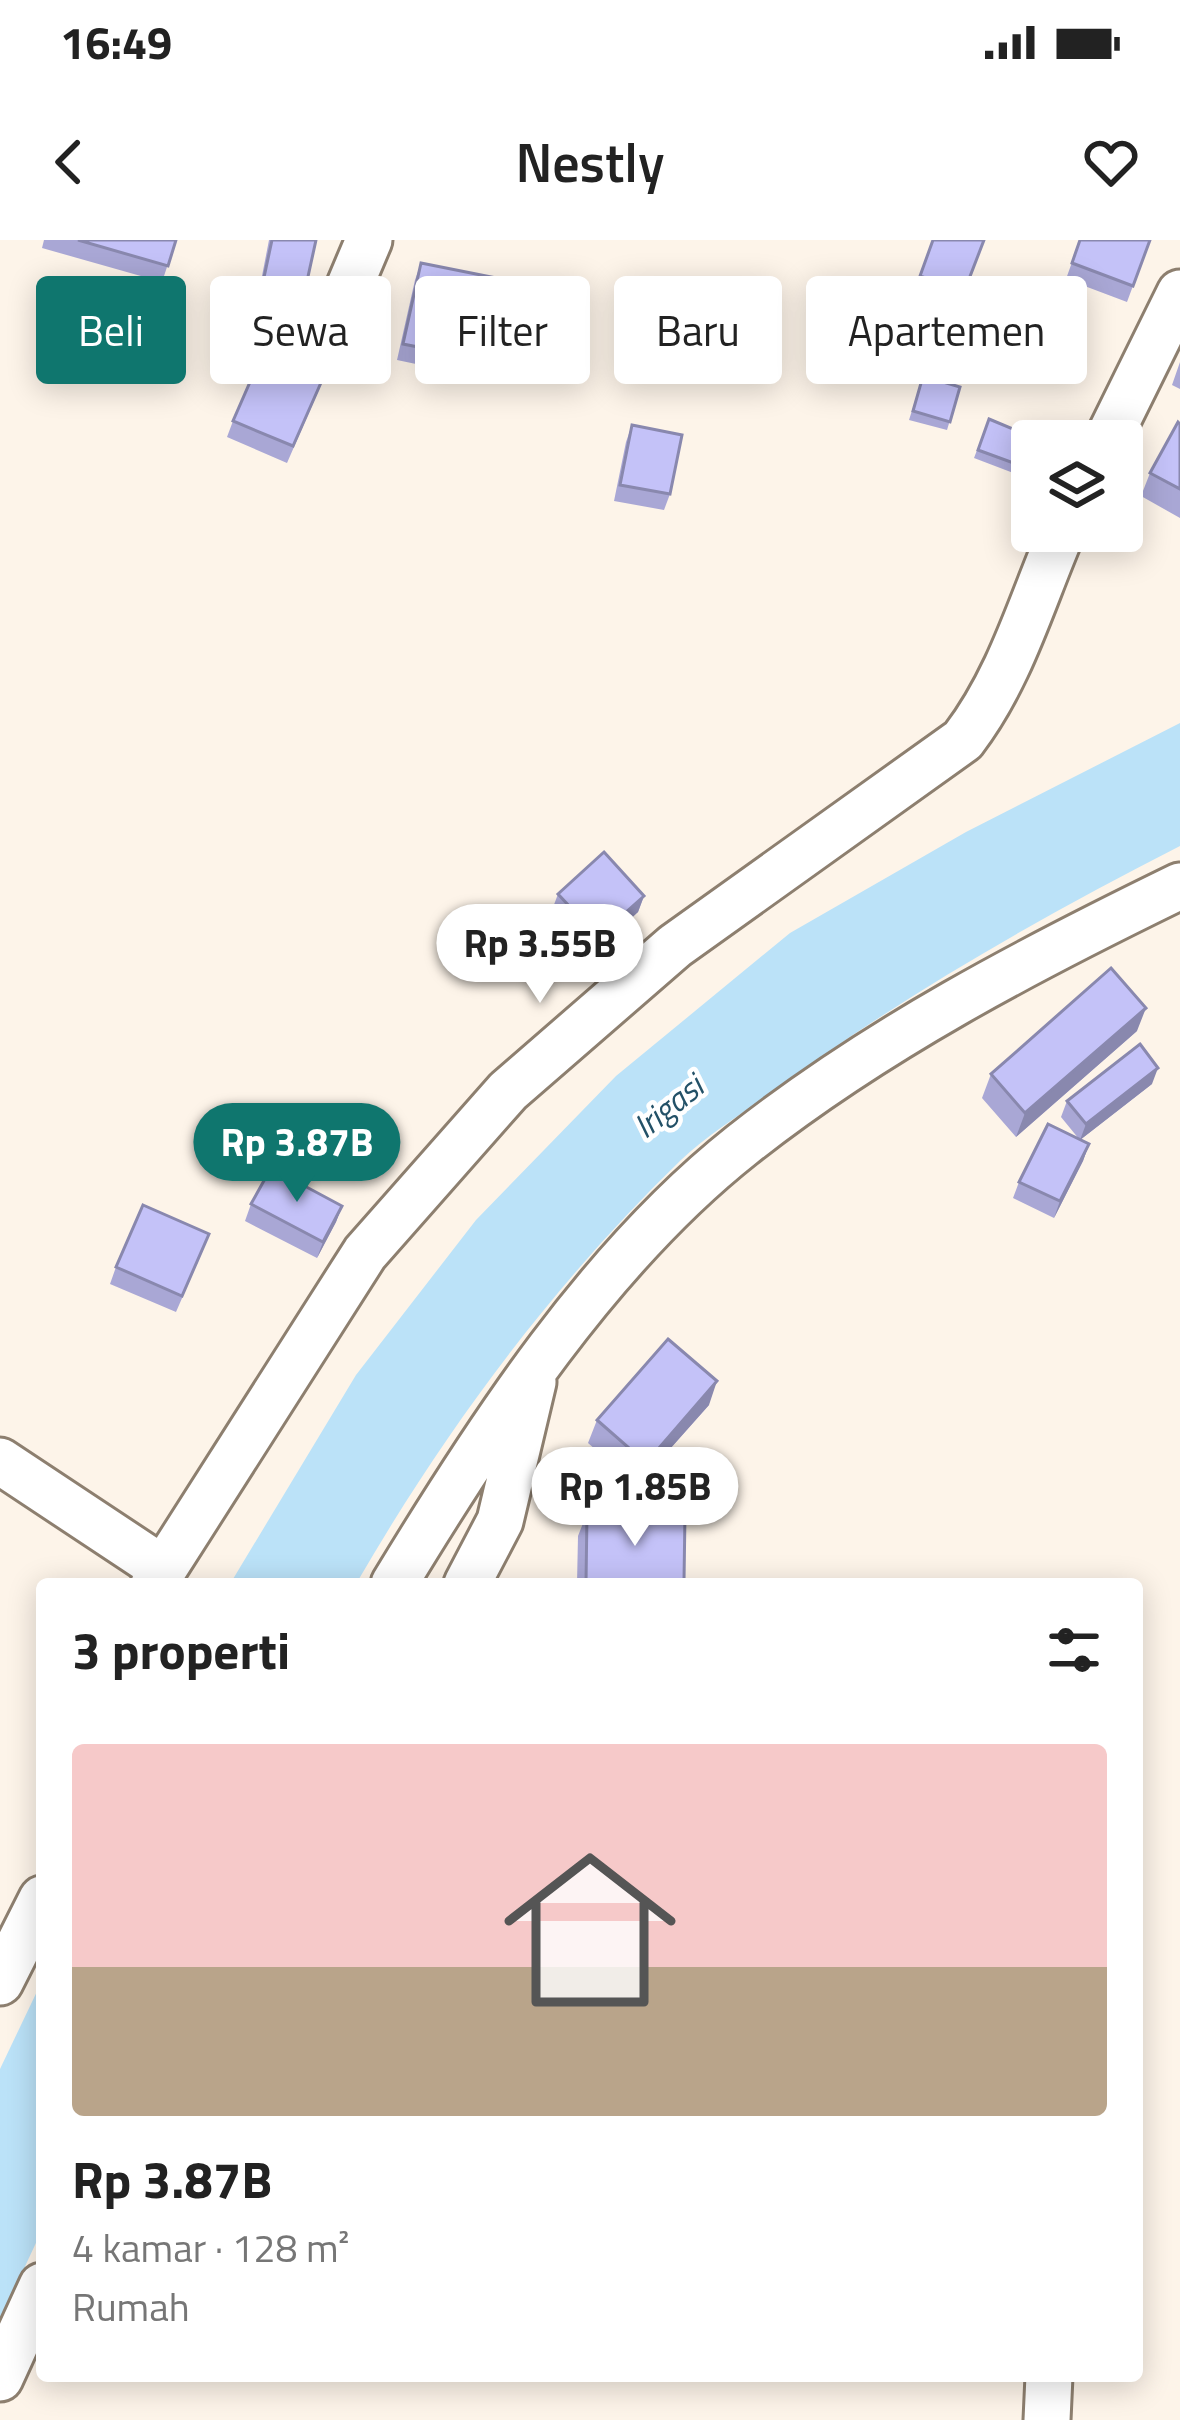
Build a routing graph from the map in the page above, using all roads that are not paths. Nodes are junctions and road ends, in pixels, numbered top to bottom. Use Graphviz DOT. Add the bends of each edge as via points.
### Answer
graph roads {
  1 [pos="369,240"];
  2 [pos="354,276"];
  3 [pos="1180,293"];
  4 [pos="1116,420"];
  5 [pos="1054,552"];
  6 [pos="1180,886"];
  7 [pos="536,1367"];
  8 [pos="0,1461"];
  9 [pos="157,1576"];
  10 [pos="398,1578"];
  11 [pos="470,1578"];
  12 [pos="36,1911"];
  13 [pos="0,1982"];
  14 [pos="36,2299"];
  15 [pos="0,2378"];
  16 [pos="1049,2382"];
  17 [pos="1047,2420"];
  1 -- 2 [label="street"];
  3 -- 4 [label="street"];
  5 -- 9 [label="street" via="1014,656 963,740 675,946 508,1091 365,1253"];
  6 -- 7 [label="street" via="880,1048 740,1147 653,1229"];
  7 -- 10 [label="street"];
  7 -- 11 [label="street" via="500,1521"];
  8 -- 9 [label="street"];
  12 -- 13 [label="street"];
  14 -- 15 [label="street"];
  16 -- 17 [label="street"];
}
